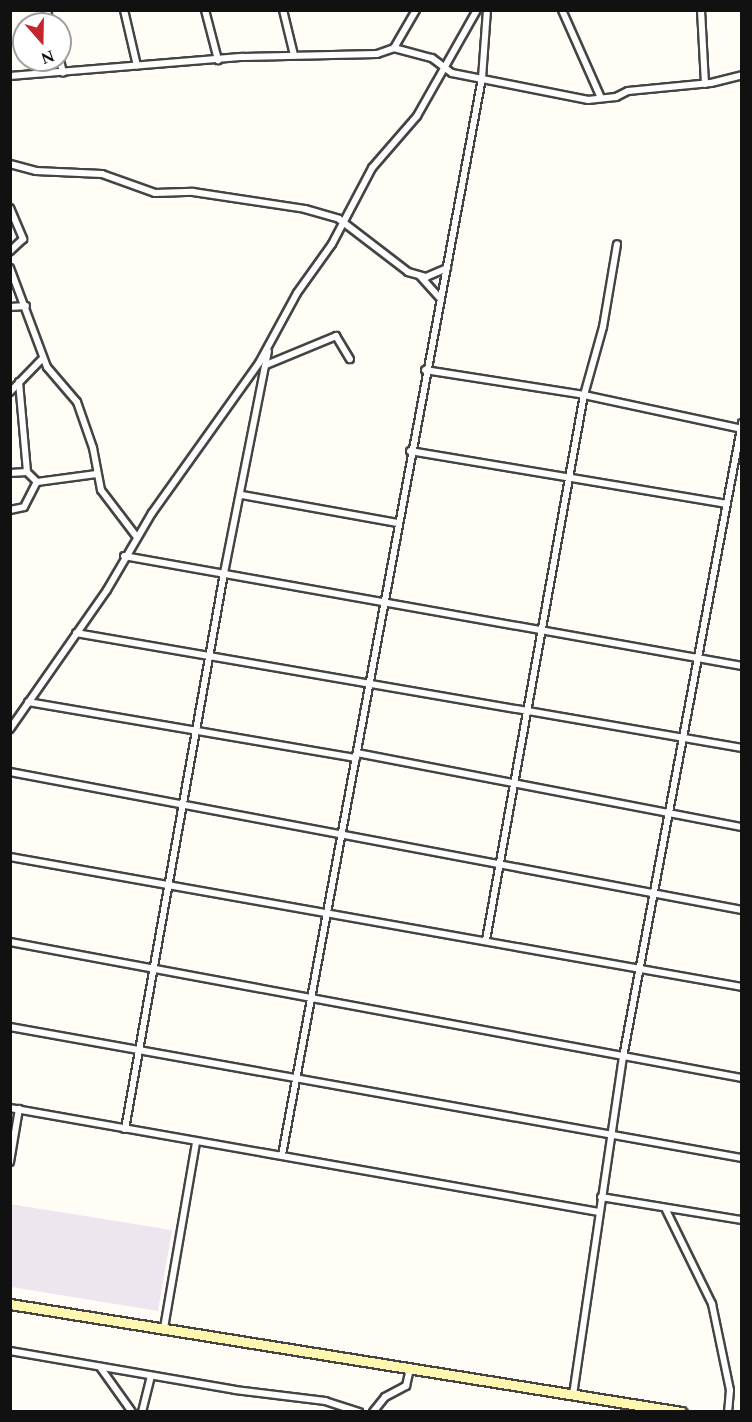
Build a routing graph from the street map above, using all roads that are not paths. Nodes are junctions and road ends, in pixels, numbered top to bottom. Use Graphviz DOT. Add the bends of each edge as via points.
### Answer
graph roads {
  1 [pos="124,10"];
  2 [pos="205,10"];
  3 [pos="283,10"];
  4 [pos="416,10"];
  5 [pos="477,10"];
  6 [pos="487,10"];
  7 [pos="562,10"];
  8 [pos="701,10"];
  9 [pos="394,48"];
  10 [pos="294,55"];
  11 [pos="218,60"];
  12 [pos="137,66"];
  13 [pos="445,68"];
  14 [pos="63,74"];
  15 [pos="741,75"];
  16 [pos="10,76"];
  17 [pos="482,78"];
  18 [pos="705,84"];
  19 [pos="601,98"];
  20 [pos="10,164"];
  21 [pos="10,208"];
  22 [pos="343,223"];
  23 [pos="617,244"];
  24 [pos="10,251"];
  25 [pos="10,268"];
  26 [pos="447,268"];
  27 [pos="420,276"];
  28 [pos="440,298"];
  29 [pos="26,306"];
  30 [pos="10,308"];
  31 [pos="269,347"];
  32 [pos="43,358"];
  33 [pos="350,359"];
  34 [pos="266,365"];
  35 [pos="425,370"];
  36 [pos="19,382"];
  37 [pos="10,392"];
  38 [pos="584,395"];
  39 [pos="741,427"];
  40 [pos="410,451"];
  41 [pos="27,472"];
  42 [pos="10,473"];
  43 [pos="96,474"];
  44 [pos="569,478"];
  45 [pos="37,482"];
  46 [pos="242,495"];
  47 [pos="726,504"];
  48 [pos="10,510"];
  49 [pos="398,523"];
  50 [pos="136,536"];
  51 [pos="124,556"];
  52 [pos="224,573"];
  53 [pos="384,602"];
  54 [pos="543,630"];
  55 [pos="76,633"];
  56 [pos="209,654"];
  57 [pos="697,658"];
  58 [pos="741,666"];
  59 [pos="370,681"];
  60 [pos="28,702"];
  61 [pos="529,709"];
  62 [pos="10,729"];
  63 [pos="195,731"];
  64 [pos="684,739"];
  65 [pos="741,748"];
  66 [pos="356,756"];
  67 [pos="10,772"];
  68 [pos="514,783"];
  69 [pos="184,806"];
  70 [pos="667,814"];
  71 [pos="741,827"];
  72 [pos="340,835"];
  73 [pos="10,857"];
  74 [pos="500,864"];
  75 [pos="168,885"];
  76 [pos="654,893"];
  77 [pos="741,910"];
  78 [pos="327,913"];
  79 [pos="486,940"];
  80 [pos="10,942"];
  81 [pos="640,968"];
  82 [pos="154,970"];
  83 [pos="741,987"];
  84 [pos="310,999"];
  85 [pos="10,1027"];
  86 [pos="139,1047"];
  87 [pos="623,1057"];
  88 [pos="298,1078"];
  89 [pos="741,1078"];
  90 [pos="10,1108"];
  91 [pos="19,1109"];
  92 [pos="124,1129"];
  93 [pos="610,1136"];
  94 [pos="196,1142"];
  95 [pos="282,1155"];
  96 [pos="741,1158"];
  97 [pos="10,1162"];
  98 [pos="601,1197"];
  99 [pos="666,1210"];
  100 [pos="599,1212"];
  101 [pos="741,1220"];
  102 [pos="10,1304"];
  103 [pos="164,1328"];
  104 [pos="10,1351"];
  105 [pos="99,1367"];
  106 [pos="410,1369"];
  107 [pos="151,1377"];
  108 [pos="573,1395"];
  109 [pos="132,1412"];
  110 [pos="142,1412"];
  111 [pos="359,1412"];
  112 [pos="373,1412"];
  113 [pos="681,1412"];
  114 [pos="728,1412"];
  1 -- 12 [label="street"];
  2 -- 11 [label="street"];
  3 -- 10 [label="street"];
  4 -- 9 [label="street"];
  5 -- 13 [label="street"];
  6 -- 17 [label="street"];
  7 -- 19 [label="street"];
  8 -- 18 [label="street"];
  9 -- 10 [label="street" via="377,54"];
  9 -- 13 [label="street" via="432,58"];
  10 -- 11 [label="street"];
  11 -- 12 [label="street"];
  12 -- 14 [label="street"];
  13 -- 17 [label="street" via="452,73"];
  13 -- 22 [label="street" via="417,116 376,163"];
  14 -- 16 [label="street"];
  15 -- 18 [label="street"];
  17 -- 19 [label="street" via="588,100"];
  17 -- 26 [label="street"];
  18 -- 19 [label="street" via="628,91"];
  20 -- 22 [label="street" via="36,171 102,174 155,193 193,192 305,209"];
  21 -- 24 [label="street" via="23,239"];
  22 -- 27 [label="street" via="403,269"];
  22 -- 31 [label="street" via="297,293"];
  23 -- 38 [label="street" via="603,327"];
  25 -- 29 [label="street"];
  26 -- 27 [label="street"];
  26 -- 28 [label="street"];
  27 -- 28 [label="street"];
  28 -- 35 [label="street"];
  29 -- 30 [label="street"];
  29 -- 32 [label="street"];
  31 -- 34 [label="street"];
  31 -- 50 [label="street"];
  32 -- 36 [label="street"];
  32 -- 43 [label="street" via="51,374 77,402 93,448"];
  33 -- 34 [label="street" via="336,336"];
  34 -- 46 [label="street"];
  35 -- 38 [label="street"];
  35 -- 40 [label="street"];
  36 -- 37 [label="street"];
  36 -- 41 [label="street"];
  38 -- 39 [label="street"];
  38 -- 44 [label="street"];
  39 -- 47 [label="street"];
  40 -- 44 [label="street"];
  40 -- 49 [label="street"];
  41 -- 42 [label="street"];
  41 -- 45 [label="street"];
  43 -- 45 [label="street"];
  43 -- 50 [label="street" via="102,492"];
  44 -- 47 [label="street"];
  44 -- 54 [label="street"];
  45 -- 48 [label="street" via="24,507"];
  46 -- 49 [label="street"];
  46 -- 52 [label="street"];
  47 -- 57 [label="street"];
  49 -- 53 [label="street"];
  50 -- 51 [label="street"];
  51 -- 52 [label="street"];
  51 -- 55 [label="street" via="107,590"];
  52 -- 53 [label="street"];
  52 -- 56 [label="street"];
  53 -- 54 [label="street"];
  53 -- 59 [label="street"];
  54 -- 57 [label="street"];
  54 -- 61 [label="street"];
  55 -- 56 [label="street"];
  55 -- 60 [label="street"];
  56 -- 59 [label="street"];
  56 -- 63 [label="street"];
  57 -- 58 [label="street"];
  57 -- 64 [label="street"];
  59 -- 61 [label="street"];
  59 -- 66 [label="street"];
  60 -- 62 [label="street"];
  60 -- 63 [label="street"];
  61 -- 64 [label="street"];
  61 -- 68 [label="street"];
  63 -- 66 [label="street"];
  63 -- 69 [label="street"];
  64 -- 65 [label="street"];
  64 -- 70 [label="street"];
  66 -- 68 [label="street"];
  66 -- 72 [label="street"];
  67 -- 69 [label="street"];
  68 -- 70 [label="street"];
  68 -- 74 [label="street"];
  69 -- 72 [label="street"];
  69 -- 75 [label="street"];
  70 -- 71 [label="street"];
  70 -- 76 [label="street"];
  72 -- 74 [label="street"];
  72 -- 78 [label="street"];
  73 -- 75 [label="street"];
  74 -- 76 [label="street"];
  74 -- 79 [label="street"];
  75 -- 78 [label="street"];
  75 -- 82 [label="street"];
  76 -- 77 [label="street"];
  76 -- 81 [label="street"];
  78 -- 79 [label="street"];
  78 -- 84 [label="street"];
  79 -- 81 [label="street"];
  80 -- 82 [label="street"];
  81 -- 83 [label="street"];
  81 -- 87 [label="street"];
  82 -- 84 [label="street"];
  82 -- 86 [label="street"];
  84 -- 87 [label="street"];
  84 -- 88 [label="street"];
  85 -- 86 [label="street"];
  86 -- 88 [label="street"];
  86 -- 92 [label="street"];
  87 -- 89 [label="street"];
  87 -- 93 [label="street"];
  88 -- 93 [label="street"];
  88 -- 95 [label="street"];
  90 -- 91 [label="street"];
  91 -- 92 [label="street"];
  91 -- 97 [label="street"];
  92 -- 94 [label="street"];
  93 -- 96 [label="street"];
  93 -- 98 [label="street"];
  94 -- 95 [label="street"];
  94 -- 103 [label="street"];
  95 -- 100 [label="street"];
  98 -- 99 [label="street"];
  98 -- 100 [label="street"];
  99 -- 101 [label="street"];
  99 -- 114 [label="street" via="712,1304 730,1390"];
  100 -- 108 [label="street"];
  102 -- 103 [label="main road"];
  103 -- 106 [label="main road"];
  104 -- 105 [label="street"];
  105 -- 107 [label="street"];
  105 -- 109 [label="street"];
  106 -- 108 [label="main road"];
  106 -- 112 [label="street" via="406,1386 385,1397"];
  107 -- 110 [label="street"];
  107 -- 111 [label="street" via="325,1401"];
  108 -- 113 [label="main road"];
}
